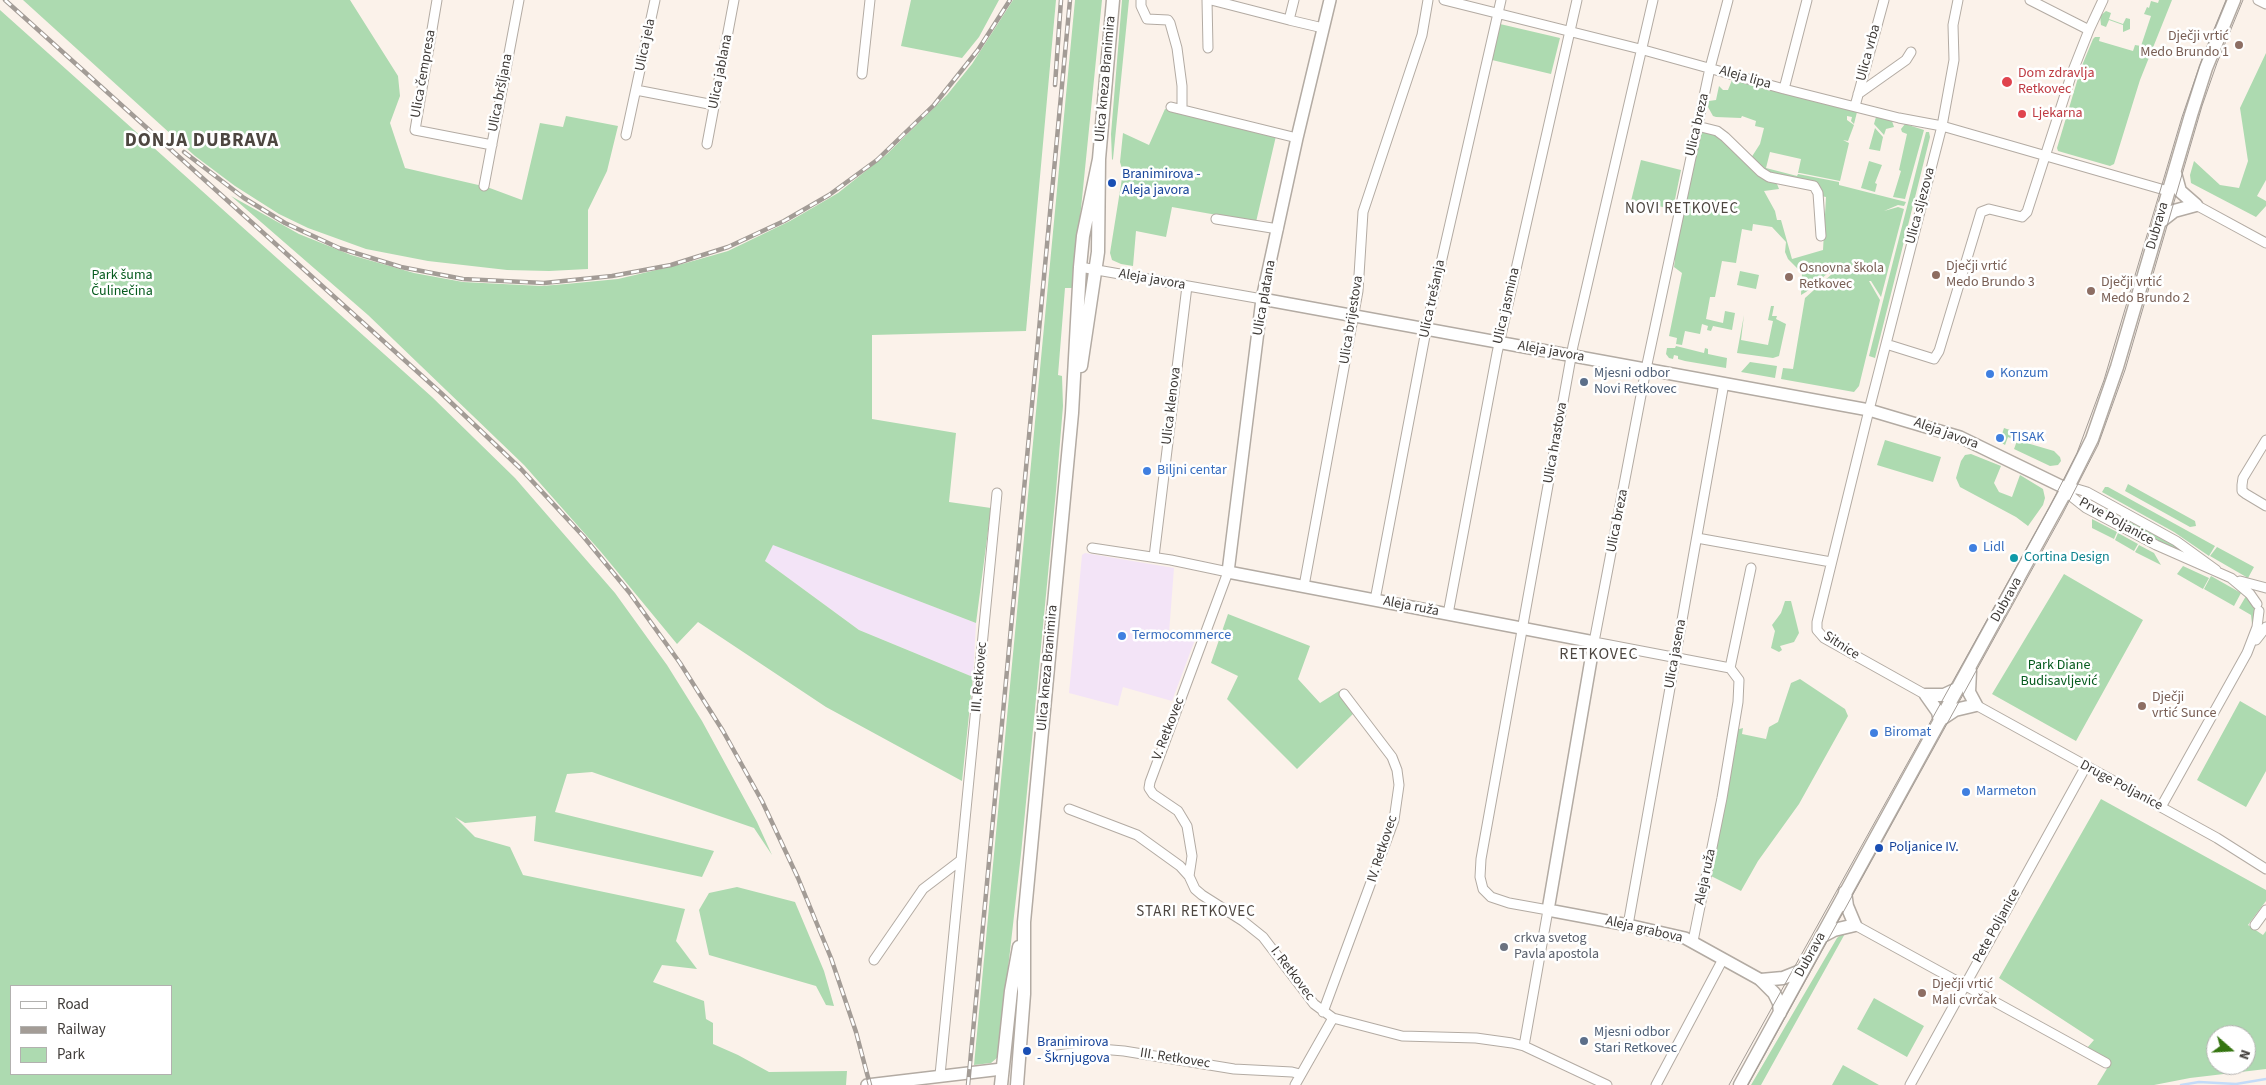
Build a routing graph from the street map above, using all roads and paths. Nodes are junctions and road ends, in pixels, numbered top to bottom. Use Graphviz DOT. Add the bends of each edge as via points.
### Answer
graph roads {
  1 [pos="437,0"];
  2 [pos="518,0"];
  3 [pos="655,0"];
  4 [pos="734,0"];
  5 [pos="1113,0"];
  6 [pos="1141,0"];
  7 [pos="1207,0"];
  8 [pos="1211,0"];
  9 [pos="1294,0"];
  10 [pos="1330,0"];
  11 [pos="1428,0"];
  12 [pos="1444,0"];
  13 [pos="1500,0"];
  14 [pos="1577,0"];
  15 [pos="1653,0"];
  16 [pos="1728,0"];
  17 [pos="1807,0"];
  18 [pos="1884,0"];
  19 [pos="1958,0"];
  20 [pos="2030,0"];
  21 [pos="2103,0"];
  22 [pos="2234,0"];
  23 [pos="2258,0"];
  24 [pos="867,1"];
  25 [pos="2266,4"];
  26 [pos="1498,12"];
  27 [pos="1289,20"];
  28 [pos="1323,28"];
  29 [pos="2089,30"];
  30 [pos="1569,31"];
  31 [pos="1208,48"];
  32 [pos="1640,49"];
  33 [pos="1911,52"];
  34 [pos="1710,68"];
  35 [pos="862,74"];
  36 [pos="1784,89"];
  37 [pos="636,90"];
  38 [pos="1858,94"];
  39 [pos="714,105"];
  40 [pos="1855,106"];
  41 [pos="1171,107"];
  42 [pos="1182,109"];
  43 [pos="1698,126"];
  44 [pos="1942,126"];
  45 [pos="626,135"];
  46 [pos="1297,138"];
  47 [pos="707,144"];
  48 [pos="492,145"];
  49 [pos="2046,157"];
  50 [pos="1099,159"];
  51 [pos="2175,168"];
  52 [pos="484,186"];
  53 [pos="2168,191"];
  54 [pos="2196,205"];
  55 [pos="1216,219"];
  56 [pos="2160,222"];
  57 [pos="1278,229"];
  58 [pos="1821,236"];
  59 [pos="2266,243"];
  60 [pos="1080,267"];
  61 [pos="1095,270"];
  62 [pos="1187,286"];
  63 [pos="1262,299"];
  64 [pos="1353,317"];
  65 [pos="1426,330"];
  66 [pos="1499,343"];
  67 [pos="1886,344"];
  68 [pos="1572,356"];
  69 [pos="1646,369"];
  70 [pos="1724,383"];
  71 [pos="1868,410"];
  72 [pos="1072,414"];
  73 [pos="2266,440"];
  74 [pos="2068,490"];
  75 [pos="997,493"];
  76 [pos="2266,506"];
  77 [pos="1697,538"];
  78 [pos="1092,548"];
  79 [pos="1154,557"];
  80 [pos="1831,562"];
  81 [pos="1751,568"];
  82 [pos="2216,570"];
  83 [pos="1228,572"];
  84 [pos="2231,578"];
  85 [pos="1304,586"];
  86 [pos="2266,588"];
  87 [pos="1375,600"];
  88 [pos="2261,611"];
  89 [pos="1448,614"];
  90 [pos="2266,627"];
  91 [pos="1523,628"];
  92 [pos="1594,642"];
  93 [pos="2247,653"];
  94 [pos="1676,658"];
  95 [pos="1973,661"];
  96 [pos="1730,668"];
  97 [pos="1957,689"];
  98 [pos="1344,694"];
  99 [pos="1926,695"];
  100 [pos="1976,706"];
  101 [pos="1940,721"];
  102 [pos="2085,768"];
  103 [pos="2161,807"];
  104 [pos="1070,809"];
  105 [pos="961,860"];
  106 [pos="2266,869"];
  107 [pos="1189,876"];
  108 [pos="1845,892"];
  109 [pos="1548,910"];
  110 [pos="2266,910"];
  111 [pos="1024,922"];
  112 [pos="1628,925"];
  113 [pos="1856,925"];
  114 [pos="2255,925"];
  115 [pos="1821,937"];
  116 [pos="1693,942"];
  117 [pos="1723,959"];
  118 [pos="874,960"];
  119 [pos="1803,970"];
  120 [pos="1761,980"];
  121 [pos="1964,985"];
  122 [pos="1322,1012"];
  123 [pos="1780,1013"];
  124 [pos="1333,1018"];
  125 [pos="1524,1046"];
  126 [pos="1051,1056"];
  127 [pos="2106,1063"];
  128 [pos="1002,1068"];
  129 [pos="1300,1074"];
  130 [pos="940,1075"];
  131 [pos="867,1085"];
  132 [pos="1001,1085"];
  133 [pos="1017,1085"];
  134 [pos="1295,1085"];
  135 [pos="1606,1085"];
  136 [pos="1656,1085"];
  137 [pos="1740,1085"];
  138 [pos="1910,1085"];
  1 -- 48 [label="street, Ulica čempresa" via="415,130"];
  2 -- 48 [label="street, Ulica bršljana"];
  3 -- 37 [label="street, Ulica jela"];
  4 -- 39 [label="street, Ulica jablana"];
  5 -- 50 [label="main road, Ulica kneza Branimira"];
  6 -- 42 [label="street" via="1147,19 1168,20 1170,23 1177,48"];
  7 -- 31 [label="street"];
  8 -- 27 [label="street"];
  9 -- 27 [label="street"];
  10 -- 28 [label="street, Ulica platana"];
  11 -- 64 [label="street, Ulica brijestova" via="1422,35 1363,212 1360,278"];
  12 -- 26 [label="street, Aleja lipa"];
  13 -- 26 [label="street, Ulica trešanja"];
  14 -- 30 [label="street, Ulica jasmina"];
  15 -- 32 [label="street, Ulica hrastova"];
  16 -- 34 [label="street, Ulica breza"];
  17 -- 36 [label="street"];
  18 -- 38 [label="street, Ulica vrba"];
  19 -- 44 [label="street, Ulica sljezova" via="1953,25 1954,60"];
  20 -- 29 [label="street"];
  21 -- 29 [label="street"];
  22 -- 51 [label="main road, Dubrava" via="2206,68"];
  23 -- 25 [label="street"];
  24 -- 35 [label="street"];
  26 -- 30 [label="street, Aleja lipa"];
  26 -- 65 [label="street, Ulica trešanja"];
  27 -- 28 [label="street"];
  28 -- 46 [label="street, Ulica platana"];
  29 -- 49 [label="street"];
  30 -- 32 [label="street, Aleja lipa"];
  30 -- 66 [label="street, Ulica jasmina"];
  32 -- 34 [label="street, Aleja lipa"];
  32 -- 68 [label="street, Ulica hrastova"];
  33 -- 38 [label="street" via="1906,60"];
  34 -- 36 [label="street, Aleja lipa"];
  34 -- 43 [label="street, Ulica breza"];
  36 -- 40 [label="street, Aleja lipa"];
  37 -- 39 [label="street, Ulica jela"];
  37 -- 45 [label="street, Ulica jela"];
  38 -- 40 [label="street, Ulica vrba"];
  39 -- 47 [label="street, Ulica jablana"];
  40 -- 44 [label="street, Aleja lipa"];
  41 -- 42 [label="street"];
  42 -- 46 [label="street"];
  43 -- 58 [label="street" via="1717,131 1769,177 1814,186 1818,193"];
  43 -- 69 [label="street, Ulica breza"];
  44 -- 49 [label="street, Aleja lipa"];
  44 -- 67 [label="street, Ulica sljezova"];
  46 -- 57 [label="street, Ulica platana"];
  48 -- 52 [label="street, Ulica bršljana"];
  49 -- 53 [label="street, Aleja lipa"];
  49 -- 67 [label="street" via="2028,212 2022,217 1989,209 1981,212 1934,359"];
  50 -- 60 [label="main road, Ulica kneza Branimira"];
  50 -- 61 [label="main road, Ulica kneza Branimira" via="1099,236"];
  51 -- 53 [label="main road, Dubrava"];
  51 -- 54 [label="main road" via="2180,192"];
  53 -- 56 [label="main road, Dubrava"];
  54 -- 56 [label="main road" via="2174,211"];
  54 -- 59 [label="street"];
  55 -- 57 [label="street"];
  56 -- 74 [label="main road, Dubrava" via="2107,399"];
  57 -- 63 [label="street, Ulica platana"];
  60 -- 61 [label="street, Aleja javora"];
  60 -- 72 [label="main road, Ulica kneza Branimira"];
  61 -- 62 [label="street, Aleja javora"];
  61 -- 72 [label="main road, Ulica kneza Branimira"];
  62 -- 63 [label="street, Aleja javora"];
  62 -- 79 [label="street, Ulica klenova"];
  63 -- 64 [label="street, Aleja javora"];
  63 -- 83 [label="street, Ulica platana"];
  64 -- 65 [label="street, Aleja javora"];
  64 -- 85 [label="street, Ulica brijestova"];
  65 -- 66 [label="street, Aleja javora"];
  65 -- 87 [label="street, Ulica trešanja"];
  66 -- 68 [label="street, Aleja javora"];
  66 -- 89 [label="street, Ulica jasmina"];
  67 -- 71 [label="street, Ulica sljezova"];
  68 -- 69 [label="street, Aleja javora"];
  68 -- 91 [label="street, Ulica hrastova"];
  69 -- 70 [label="street, Aleja javora"];
  69 -- 92 [label="street, Ulica breza"];
  70 -- 71 [label="street, Aleja javora"];
  70 -- 77 [label="street, Ulica jasena"];
  71 -- 74 [label="street, Aleja javora" via="1960,437"];
  71 -- 80 [label="street, Sitnice"];
  72 -- 111 [label="main road, Ulica kneza Branimira"];
  73 -- 76 [label="street" via="2242,485 2242,491"];
  74 -- 82 [label="street, Prve Poljanice" via="2086,508 2156,545"];
  74 -- 82 [label="street, Prve Poljanice" via="2082,490 2099,498 2176,541"];
  74 -- 95 [label="main road, Dubrava"];
  75 -- 105 [label="street, III. Retkovec"];
  77 -- 80 [label="street"];
  77 -- 94 [label="street, Ulica jasena"];
  78 -- 79 [label="street, Aleja ruža"];
  79 -- 83 [label="street, Aleja ruža"];
  80 -- 99 [label="street, Sitnice" via="1816,622 1817,630 1824,638"];
  81 -- 96 [label="street"];
  82 -- 84 [label="street, Prve Poljanice"];
  83 -- 85 [label="street, Aleja ruža"];
  83 -- 107 [label="street, V. Retkovec" via="1149,788 1152,794 1178,811 1186,826 1192,856"];
  84 -- 86 [label="street, Prve Poljanice"];
  84 -- 88 [label="street, Prve Poljanice" via="2250,594"];
  85 -- 87 [label="street, Aleja ruža"];
  86 -- 88 [label="street" via="2260,594"];
  87 -- 89 [label="street, Aleja ruža"];
  88 -- 93 [label="street"];
  89 -- 91 [label="street, Aleja ruža"];
  90 -- 93 [label="street"];
  91 -- 92 [label="street, Aleja ruža"];
  91 -- 109 [label="street, Ulica hrastova" via="1480,877 1483,889 1491,897"];
  92 -- 94 [label="street, Aleja ruža"];
  92 -- 109 [label="street, Ulica breza"];
  93 -- 103 [label="street"];
  94 -- 96 [label="street, Aleja ruža"];
  94 -- 112 [label="street, Ulica jasena"];
  95 -- 97 [label="main road, Dubrava"];
  95 -- 100 [label="main road" via="1968,686"];
  96 -- 116 [label="street, Aleja ruža" via="1739,680 1738,702"];
  97 -- 99 [label="main road" via="1944,695"];
  97 -- 101 [label="main road, Dubrava"];
  98 -- 122 [label="street, IV. Retkovec" via="1392,758 1399,785 1394,820"];
  99 -- 101 [label="main road" via="1938,712"];
  100 -- 101 [label="main road" via="1954,710"];
  100 -- 102 [label="street, Druge Poljanice"];
  101 -- 108 [label="main road, Dubrava"];
  102 -- 103 [label="street, Druge Poljanice"];
  102 -- 121 [label="street, Pete Poljanice"];
  103 -- 106 [label="street, Druge Poljanice"];
  104 -- 107 [label="street, I. Retkovec" via="1137,835"];
  105 -- 118 [label="street" via="923,889"];
  105 -- 130 [label="street, III. Retkovec"];
  107 -- 122 [label="street, I. Retkovec" via="1202,895 1263,937"];
  108 -- 113 [label="main road" via="1847,906"];
  108 -- 115 [label="main road, Dubrava"];
  109 -- 112 [label="street, Aleja grabova"];
  109 -- 125 [label="street, Ulica breza"];
  110 -- 114 [label="street"];
  111 -- 128 [label="main road, Ulica kneza Branimira" via="1011,991"];
  111 -- 133 [label="main road, Ulica kneza Branimira" via="1024,994"];
  112 -- 116 [label="street, Aleja grabova"];
  113 -- 115 [label="main road"];
  113 -- 121 [label="street"];
  115 -- 119 [label="main road, Dubrava"];
  116 -- 117 [label="street, Aleja grabova"];
  117 -- 120 [label="street, Aleja grabova"];
  117 -- 136 [label="street"];
  119 -- 120 [label="main road" via="1783,978"];
  119 -- 123 [label="main road, Dubrava"];
  120 -- 123 [label="main road" via="1774,993"];
  121 -- 127 [label="street"];
  121 -- 138 [label="street, Pete Poljanice"];
  122 -- 124 [label="street, I. Retkovec"];
  123 -- 137 [label="main road, Dubrava"];
  124 -- 125 [label="street, I. Retkovec" via="1402,1036 1486,1039"];
  124 -- 129 [label="street"];
  125 -- 135 [label="street, I. Retkovec"];
  126 -- 129 [label="street, III. Retkovec" via="1100,1049 1124,1050 1234,1069"];
  128 -- 130 [label="street"];
  128 -- 132 [label="main road, Ulica kneza Branimira"];
  129 -- 134 [label="street"];
  130 -- 131 [label="street"];
}
